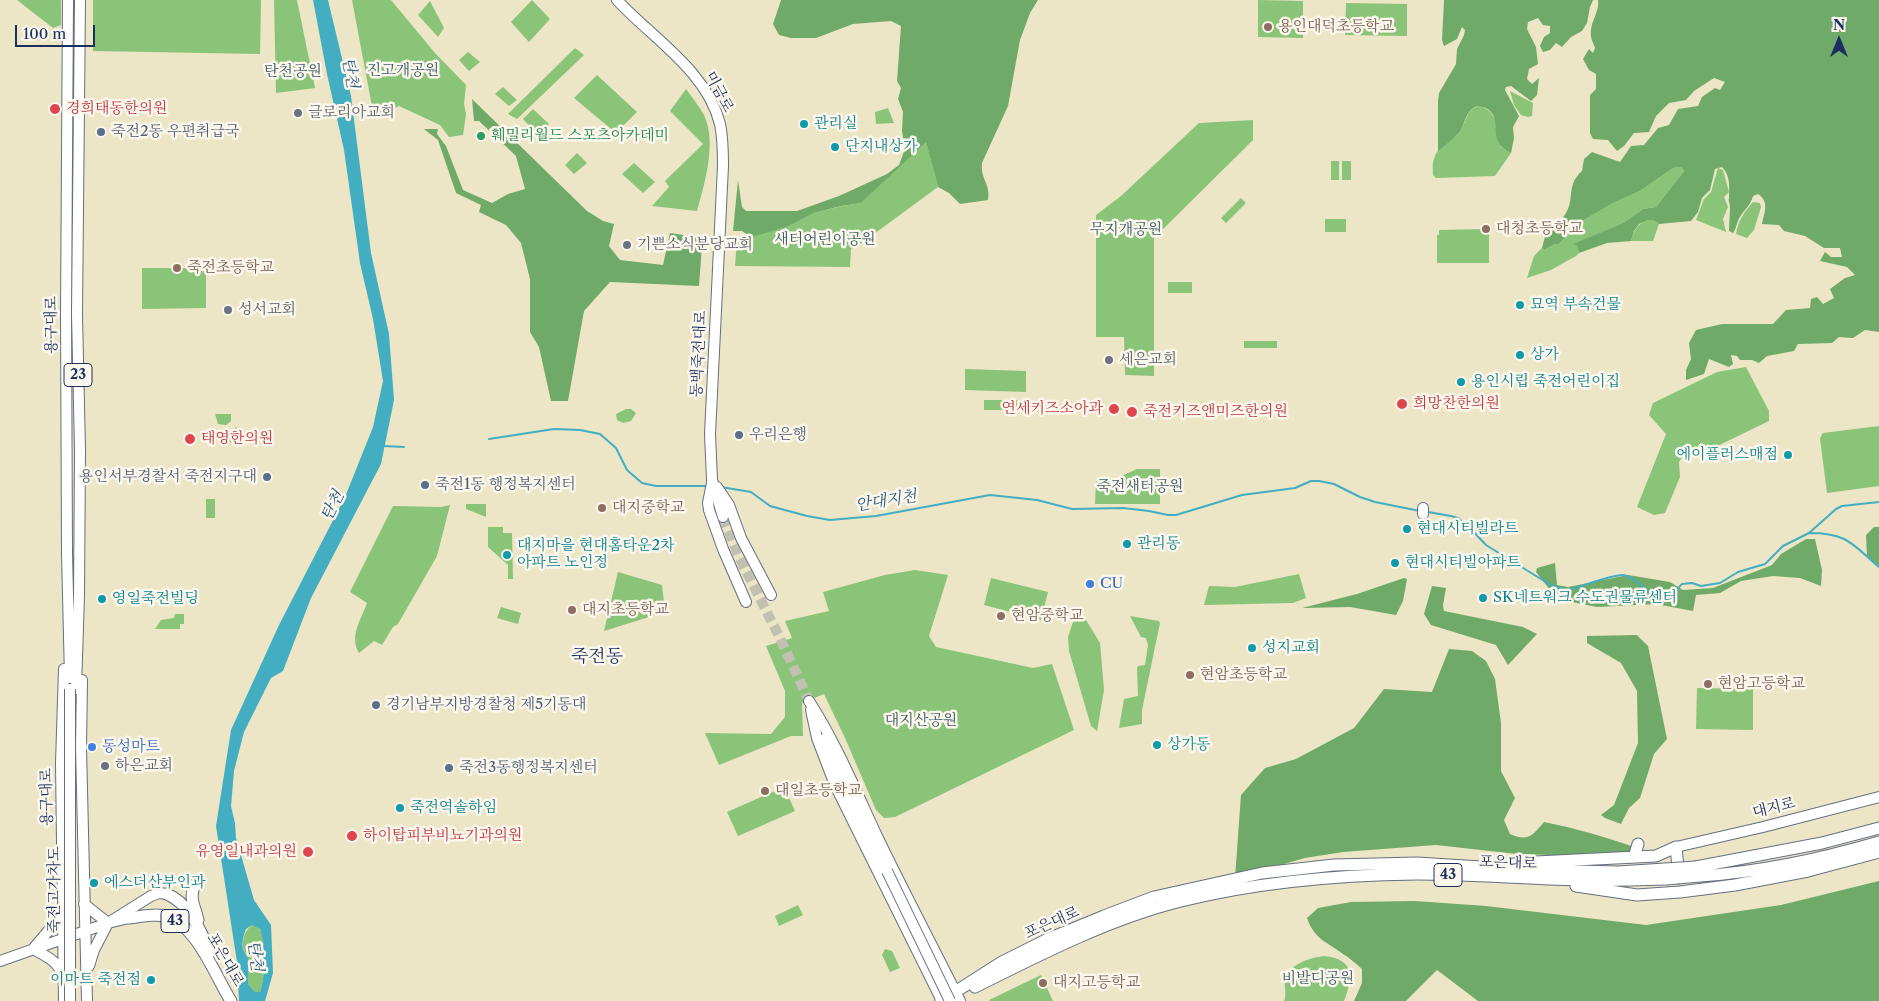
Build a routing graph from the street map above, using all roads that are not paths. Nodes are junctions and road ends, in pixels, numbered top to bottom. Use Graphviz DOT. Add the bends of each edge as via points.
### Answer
graph roads {
  1 [pos="68,0"];
  2 [pos="80,0"];
  3 [pos="618,0"];
  4 [pos="721,228"];
  5 [pos="712,480"];
  6 [pos="724,505"];
  7 [pos="723,517"];
  8 [pos="68,594"];
  9 [pos="79,594"];
  10 [pos="771,595"];
  11 [pos="746,602"];
  12 [pos="73,689"];
  13 [pos="1879,797"];
  14 [pos="854,806"];
  15 [pos="1879,828"];
  16 [pos="1879,842"];
  17 [pos="1638,844"];
  18 [pos="1676,847"];
  19 [pos="1879,852"];
  20 [pos="1634,857"];
  21 [pos="1469,865"];
  22 [pos="1698,871"];
  23 [pos="1666,874"];
  24 [pos="1484,877"];
  25 [pos="196,882"];
  26 [pos="1230,886"];
  27 [pos="1680,892"];
  28 [pos="167,894"];
  29 [pos="63,898"];
  30 [pos="84,904"];
  31 [pos="129,918"];
  32 [pos="108,922"];
  33 [pos="200,927"];
  34 [pos="84,931"];
  35 [pos="63,938"];
  36 [pos="33,949"];
  37 [pos="208,955"];
  38 [pos="0,961"];
  39 [pos="85,967"];
  40 [pos="64,980"];
  41 [pos="86,992"];
  42 [pos="955,999"];
  43 [pos="58,1001"];
  44 [pos="64,1001"];
  45 [pos="70,1001"];
  46 [pos="76,1001"];
  47 [pos="92,1001"];
  48 [pos="232,1001"];
  49 [pos="238,1001"];
  50 [pos="941,1001"];
  1 -- 8 [label="main road, 용구대로"];
  2 -- 9 [label="main road, 용구대로 / 23"];
  3 -- 4 [label="main road, 미금로" via="694,76 716,113 723,152"];
  4 -- 5 [label="main road, 동백죽전대로" via="710,413"];
  5 -- 6 [label="main road"];
  5 -- 11 [label="main road, 동백죽전대로" via="708,503 713,522"];
  6 -- 7 [label="main road"];
  6 -- 10 [label="main road"];
  8 -- 12 [label="main road, 용구대로"];
  8 -- 29 [label="main road, 용구대로" via="61,738"];
  9 -- 12 [label="main road, 용구대로 / 23"];
  9 -- 30 [label="main road, 용구대로"];
  12 -- 45 [label="main road, 죽전고가차도, bridge"];
  12 -- 46 [label="main road, 죽전고가차도"];
  13 -- 18 [label="main road, 대지로"];
  14 -- 14 [label="main road" via="817,738 809,701 824,724"];
  14 -- 42 [label="main road, bridge"];
  14 -- 42 [label="main road" via="891,862"];
  14 -- 50 [label="main road" via="876,869"];
  15 -- 22 [label="highway, 43"];
  16 -- 22 [label="highway, 43" via="1735,874"];
  17 -- 20 [label="highway"];
  18 -- 20 [label="highway" via="1656,856"];
  18 -- 27 [label="highway"];
  19 -- 27 [label="highway" via="1735,885"];
  20 -- 21 [label="highway"];
  21 -- 23 [label="highway, 포은대로 / 43"];
  21 -- 26 [label="highway, 포은대로 / 43" via="1334,865 1262,873"];
  22 -- 23 [label="highway, 43, bridge"];
  23 -- 24 [label="highway, 포은대로 / 43" via="1582,880"];
  24 -- 26 [label="highway, 포은대로 / 43" via="1362,876"];
  24 -- 27 [label="highway" via="1637,895"];
  25 -- 33 [label="highway" via="191,895"];
  26 -- 42 [label="highway, 포은대로 / 43" via="1182,896 1154,897 1048,939 1002,962"];
  28 -- 32 [label="main road, 포은대로 / 43" via="151,896"];
  28 -- 33 [label="highway, 포은대로 / 43" via="180,903"];
  29 -- 35 [label="main road, 용구대로"];
  29 -- 36 [label="main road" via="55,923"];
  30 -- 32 [label="main road"];
  30 -- 34 [label="main road, 용구대로"];
  31 -- 32 [label="main road, 포은대로 / 43"];
  31 -- 37 [label="highway, 포은대로 / 43" via="156,915 171,918 192,933"];
  32 -- 34 [label="main road, 포은대로 / 43"];
  32 -- 41 [label="main road" via="90,960"];
  33 -- 37 [label="highway, 포은대로 / 43"];
  34 -- 35 [label="main road, 포은대로"];
  34 -- 39 [label="main road, 용구대로"];
  35 -- 36 [label="main road, 포은대로"];
  35 -- 40 [label="main road, 용구대로"];
  36 -- 38 [label="main road, 포은대로"];
  36 -- 40 [label="main road" via="57,964"];
  37 -- 48 [label="highway, 포은대로 / 43"];
  37 -- 49 [label="highway, 포은대로 / 43"];
  39 -- 40 [label="main road" via="78,963 70,965"];
  39 -- 41 [label="main road, 용구대로"];
  40 -- 43 [label="main road"];
  40 -- 44 [label="main road, 용구대로"];
  41 -- 47 [label="main road"];
  42 -- 50 [label="highway, 포은대로 / 43"];
}
